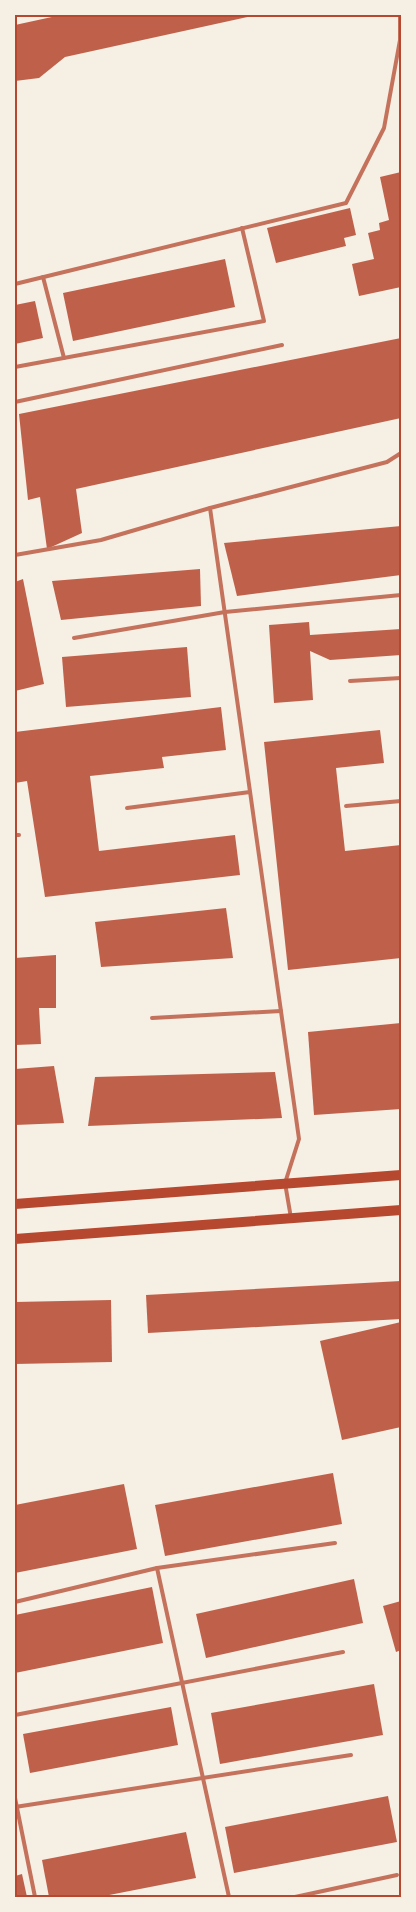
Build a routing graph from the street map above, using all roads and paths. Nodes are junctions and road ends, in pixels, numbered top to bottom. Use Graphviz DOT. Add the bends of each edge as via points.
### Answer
graph roads {
  1 [pos="400,15"];
  2 [pos="242,228"];
  3 [pos="43,277"];
  4 [pos="15,284"];
  5 [pos="282,345"];
  6 [pos="64,358"];
  7 [pos="15,367"];
  8 [pos="15,402"];
  9 [pos="401,453"];
  10 [pos="210,508"];
  11 [pos="15,556"];
  12 [pos="401,595"];
  13 [pos="225,612"];
  14 [pos="74,638"];
  15 [pos="401,678"];
  16 [pos="350,681"];
  17 [pos="250,792"];
  18 [pos="401,801"];
  19 [pos="346,806"];
  20 [pos="127,808"];
  21 [pos="281,1011"];
  22 [pos="152,1018"];
  23 [pos="401,1175"];
  24 [pos="285,1183"];
  25 [pos="15,1204"];
  26 [pos="401,1210"];
  27 [pos="291,1218"];
  28 [pos="15,1239"];
  29 [pos="335,1543"];
  30 [pos="157,1568"];
  31 [pos="15,1602"];
  32 [pos="343,1652"];
  33 [pos="182,1683"];
  34 [pos="15,1715"];
  35 [pos="351,1755"];
  36 [pos="203,1778"];
  37 [pos="15,1798"];
  38 [pos="16,1807"];
  39 [pos="397,1876"];
  40 [pos="35,1897"];
  41 [pos="229,1897"];
  42 [pos="295,1897"];
  1 -- 2 [label="lane" via="400,40 384,128 346,204"];
  2 -- 3 [label="lane"];
  2 -- 6 [label="lane" via="264,321"];
  3 -- 4 [label="lane"];
  3 -- 6 [label="lane"];
  5 -- 8 [label="lane"];
  6 -- 7 [label="lane"];
  9 -- 10 [label="lane" via="387,462"];
  10 -- 11 [label="lane" via="101,540"];
  10 -- 13 [label="lane"];
  12 -- 13 [label="lane"];
  13 -- 14 [label="lane"];
  13 -- 17 [label="lane"];
  15 -- 16 [label="lane"];
  17 -- 20 [label="lane"];
  17 -- 21 [label="lane"];
  18 -- 19 [label="lane"];
  21 -- 22 [label="lane"];
  21 -- 24 [label="lane" via="299,1139"];
  23 -- 24 [label="main road"];
  24 -- 25 [label="main road"];
  24 -- 27 [label="lane"];
  26 -- 27 [label="main road"];
  27 -- 28 [label="main road"];
  29 -- 30 [label="lane"];
  30 -- 31 [label="lane"];
  30 -- 33 [label="lane"];
  32 -- 33 [label="lane"];
  33 -- 34 [label="lane"];
  33 -- 36 [label="lane"];
  35 -- 36 [label="lane"];
  36 -- 38 [label="lane"];
  36 -- 41 [label="lane"];
  37 -- 38 [label="lane"];
  38 -- 40 [label="lane"];
  39 -- 42 [label="lane"];
}
